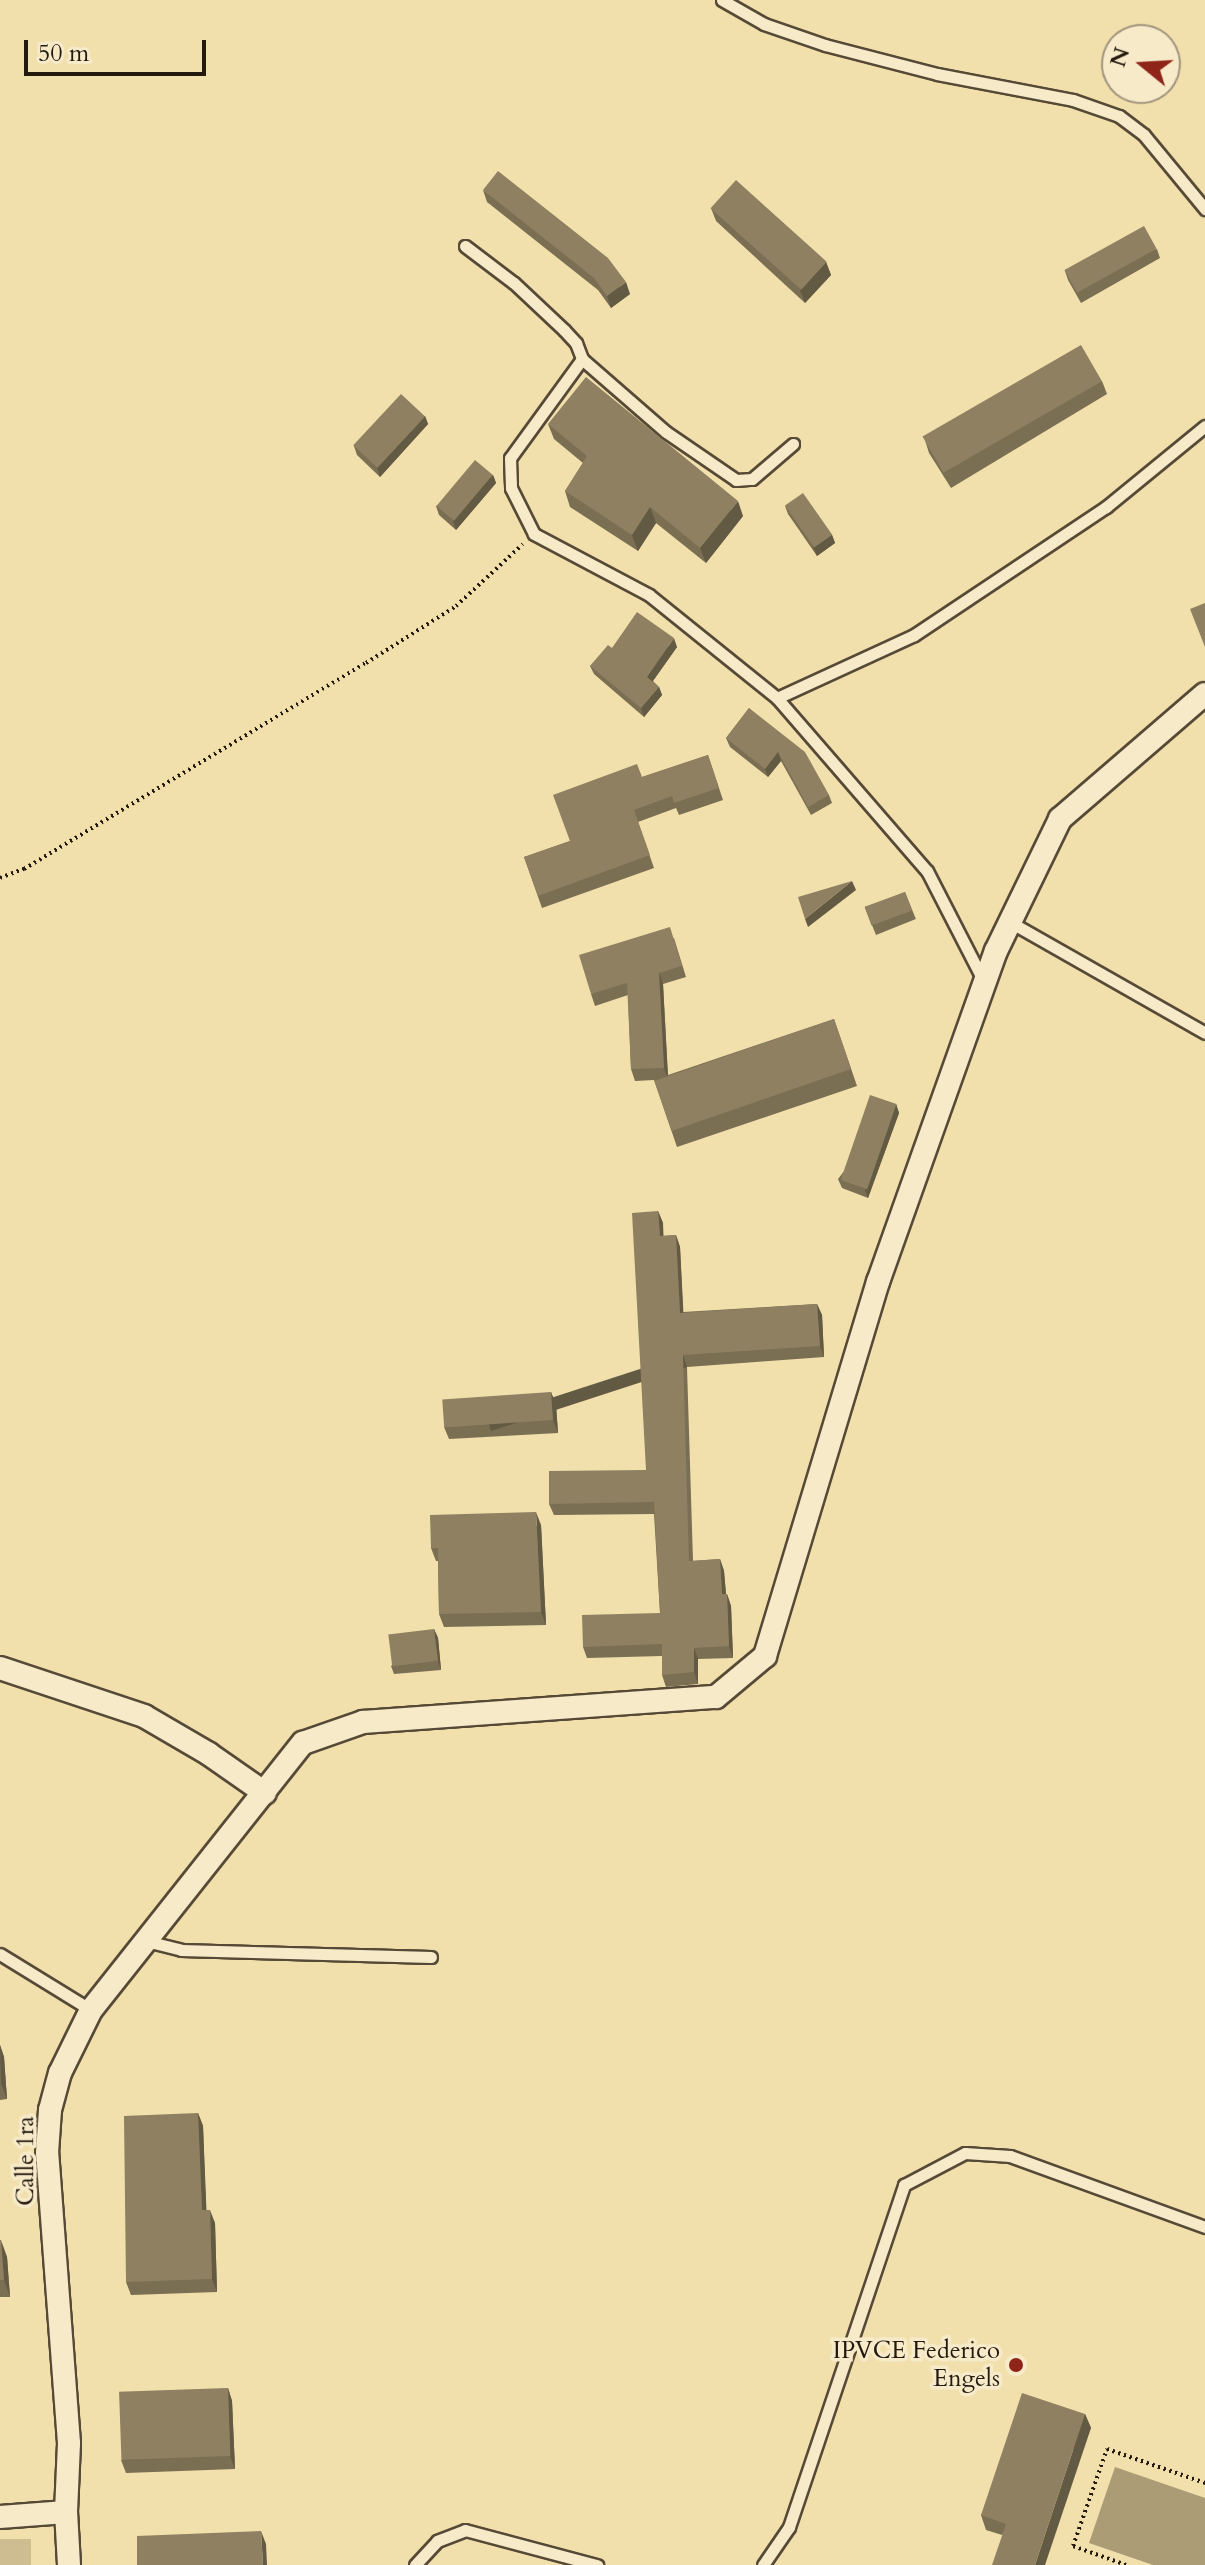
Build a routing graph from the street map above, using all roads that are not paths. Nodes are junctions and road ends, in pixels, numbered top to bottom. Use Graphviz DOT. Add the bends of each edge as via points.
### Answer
graph roads {
  1 [pos="722,0"];
  2 [pos="1205,209"];
  3 [pos="465,246"];
  4 [pos="582,359"];
  5 [pos="1205,426"];
  6 [pos="793,444"];
  7 [pos="1205,694"];
  8 [pos="777,698"];
  9 [pos="1010,922"];
  10 [pos="985,983"];
  11 [pos="1205,1033"];
  12 [pos="0,1668"];
  13 [pos="265,1793"];
  14 [pos="146,1941"];
  15 [pos="0,1954"];
  16 [pos="431,1957"];
  17 [pos="91,2010"];
  18 [pos="1205,2227"];
  19 [pos="66,2512"];
  20 [pos="0,2517"];
  21 [pos="69,2565"];
  22 [pos="415,2565"];
  23 [pos="597,2565"];
  24 [pos="763,2565"];
  1 -- 2 [label="lane" via="764,24 825,45 937,74 1073,100 1119,116 1144,135"];
  3 -- 4 [label="lane" via="564,330"];
  4 -- 6 [label="lane" via="666,432 736,480 752,479"];
  4 -- 8 [label="lane" via="510,458 511,488 534,534 649,595"];
  5 -- 8 [label="lane" via="1106,507 914,635"];
  7 -- 9 [label="street" via="1060,819"];
  8 -- 10 [label="lane" via="927,871"];
  9 -- 10 [label="street"];
  9 -- 11 [label="lane"];
  10 -- 13 [label="street, Calle 1ra" via="878,1282 765,1656 716,1697 363,1722 303,1743"];
  12 -- 13 [label="street" via="144,1716"];
  13 -- 14 [label="street, Calle 1ra"];
  14 -- 16 [label="lane" via="181,1950"];
  14 -- 17 [label="street, Calle 1ra"];
  15 -- 17 [label="lane"];
  17 -- 19 [label="street, Calle 1ra" via="60,2073 47,2153 69,2443"];
  18 -- 24 [label="lane" via="1010,2156 965,2153 904,2185 789,2527"];
  19 -- 20 [label="street"];
  19 -- 21 [label="street, Calle 1ra"];
  22 -- 23 [label="lane" via="437,2541 465,2530"];
}
